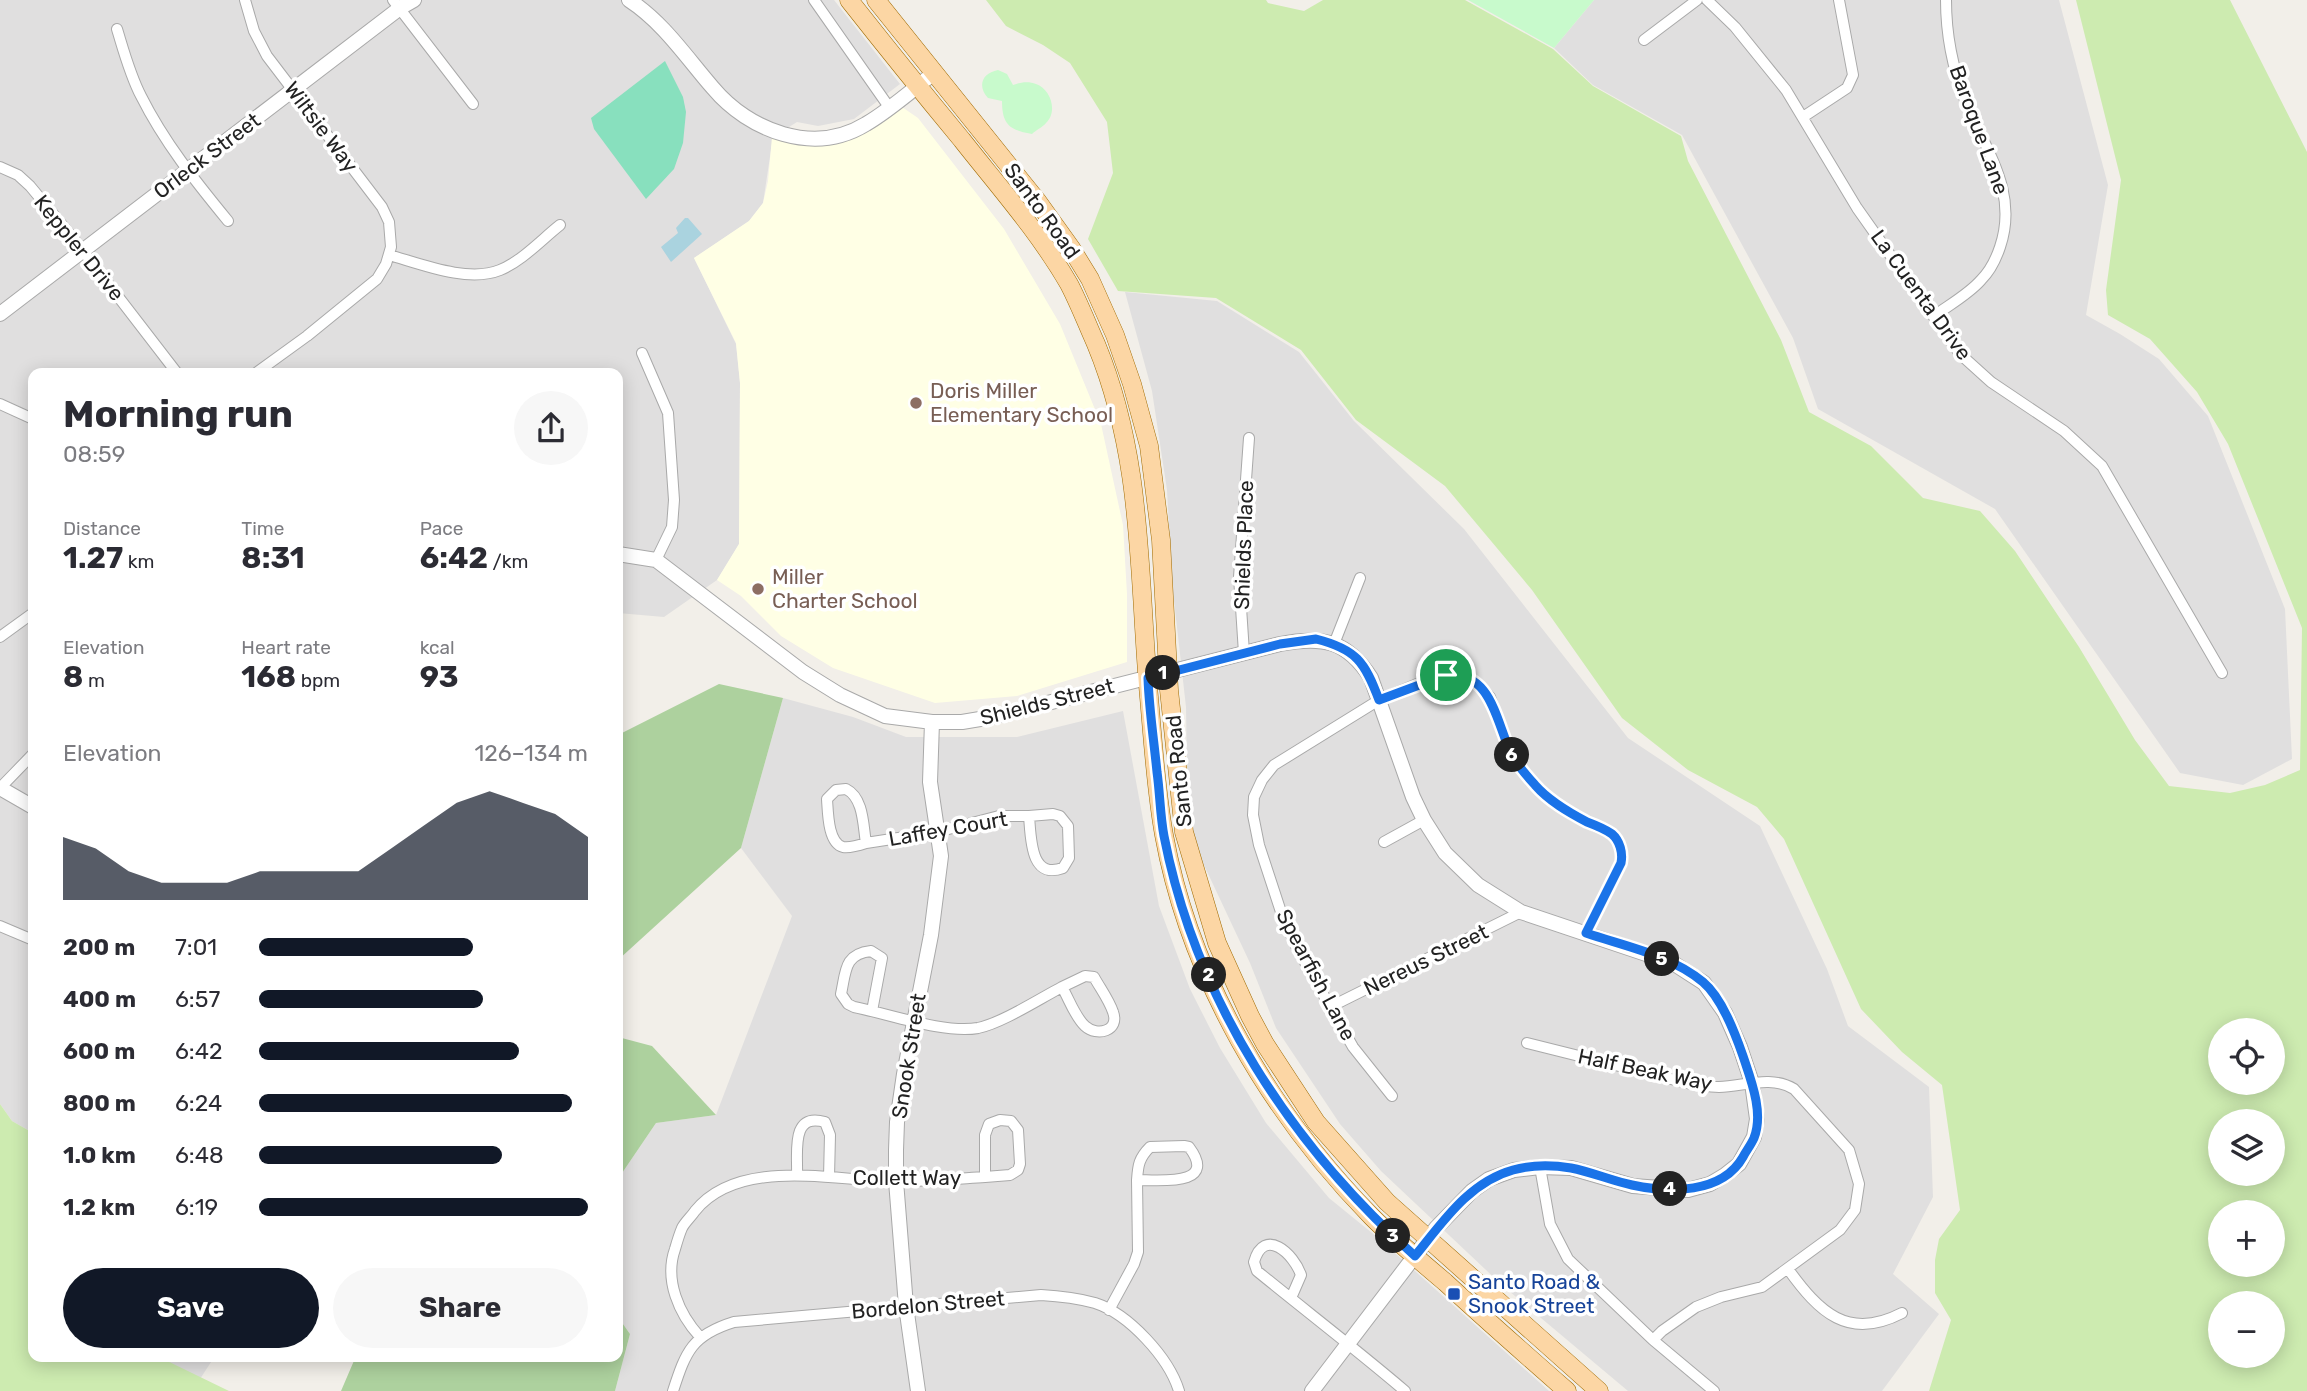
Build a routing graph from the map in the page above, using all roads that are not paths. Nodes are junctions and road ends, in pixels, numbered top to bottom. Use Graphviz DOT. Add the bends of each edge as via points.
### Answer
graph roads {
  1 [pos="244,0"];
  2 [pos="414,0"];
  3 [pos="629,0"];
  4 [pos="814,0"];
  5 [pos="849,0"];
  6 [pos="876,0"];
  7 [pos="1697,0"];
  8 [pos="1707,0"];
  9 [pos="1839,0"];
  10 [pos="1947,0"];
  11 [pos="397,4"];
  12 [pos="117,29"];
  13 [pos="1644,40"];
  14 [pos="934,73"];
  15 [pos="917,86"];
  16 [pos="293,90"];
  17 [pos="473,104"];
  18 [pos="889,107"];
  19 [pos="1803,117"];
  20 [pos="0,167"];
  21 [pos="188,170"];
  22 [pos="228,221"];
  23 [pos="560,225"];
  24 [pos="83,251"];
  25 [pos="389,255"];
  26 [pos="0,314"];
  27 [pos="1934,316"];
  28 [pos="642,353"];
  29 [pos="173,368"];
  30 [pos="263,368"];
  31 [pos="0,404"];
  32 [pos="28,417"];
  33 [pos="1249,438"];
  34 [pos="623,555"];
  35 [pos="656,560"];
  36 [pos="1360,578"];
  37 [pos="28,617"];
  38 [pos="0,638"];
  39 [pos="1334,644"];
  40 [pos="1244,653"];
  41 [pos="1168,672"];
  42 [pos="2222,673"];
  43 [pos="1148,678"];
  44 [pos="1379,700"];
  45 [pos="932,722"];
  46 [pos="28,759"];
  47 [pos="0,788"];
  48 [pos="28,804"];
  49 [pos="1029,816"];
  50 [pos="1424,820"];
  51 [pos="937,832"];
  52 [pos="1384,842"];
  53 [pos="866,844"];
  54 [pos="1521,912"];
  55 [pos="0,926"];
  56 [pos="1586,933"];
  57 [pos="28,938"];
  58 [pos="1062,987"];
  59 [pos="1330,1007"];
  60 [pos="872,1011"];
  61 [pos="913,1021"];
  62 [pos="1527,1043"];
  63 [pos="1752,1083"];
  64 [pos="1392,1096"];
  65 [pos="1539,1167"];
  66 [pos="797,1175"];
  67 [pos="828,1177"];
  68 [pos="985,1177"];
  69 [pos="1137,1180"];
  70 [pos="896,1181"];
  71 [pos="1428,1240"];
  72 [pos="1415,1256"];
  73 [pos="1788,1269"];
  74 [pos="1291,1298"];
  75 [pos="906,1306"];
  76 [pos="1109,1310"];
  77 [pos="1902,1312"];
  78 [pos="700,1337"];
  79 [pos="1653,1340"];
  80 [pos="1348,1343"];
  81 [pos="673,1391"];
  82 [pos="918,1391"];
  83 [pos="1179,1391"];
  84 [pos="1312,1391"];
  85 [pos="1405,1391"];
  86 [pos="1567,1391"];
  87 [pos="1599,1391"];
  88 [pos="1714,1391"];
  1 -- 16 [label="street, Wiltsie Way" via="260,43"];
  2 -- 11 [label="street, Orleck Street"];
  3 -- 18 [label="street" via="674,38 730,105 761,126 785,135 840,135 865,125"];
  4 -- 18 [label="street"];
  5 -- 15 [label="main road, Santo Road"];
  6 -- 14 [label="main road, Santo Road"];
  7 -- 13 [label="street"];
  8 -- 19 [label="street, La Cuenta Drive" via="1735,27"];
  9 -- 19 [label="street" via="1853,75 1847,88"];
  10 -- 27 [label="street, Baroque Lane" via="1951,52 1965,99 2001,179 2007,216 1996,258 1981,281"];
  11 -- 16 [label="street, Orleck Street"];
  11 -- 17 [label="street"];
  12 -- 21 [label="street" via="141,96"];
  14 -- 15 [label="street"];
  14 -- 41 [label="main road, Santo Road" via="1071,248 1115,335 1149,446 1161,540"];
  15 -- 18 [label="street"];
  15 -- 43 [label="main road, Santo Road" via="1053,258 1097,347 1129,454 1140,537"];
  16 -- 21 [label="street, Orleck Street"];
  16 -- 25 [label="street, Wiltsie Way" via="382,207 390,230"];
  19 -- 27 [label="street, La Cuenta Drive" via="1857,208"];
  20 -- 24 [label="street, Keppler Drive" via="30,186"];
  21 -- 22 [label="street"];
  21 -- 24 [label="street, Orleck Street"];
  23 -- 25 [label="street" via="507,266 481,275"];
  24 -- 26 [label="street, Orleck Street"];
  24 -- 29 [label="street, Keppler Drive"];
  25 -- 30 [label="street" via="371,285"];
  27 -- 42 [label="street, La Cuenta Drive" via="1960,354 1991,382 2064,431 2102,466"];
  28 -- 35 [label="street" via="668,413 674,500 673,527"];
  31 -- 32 [label="street"];
  33 -- 40 [label="street, Shields Place" via="1239,577"];
  34 -- 35 [label="street, Shields Street"];
  35 -- 45 [label="street, Shields Street" via="839,695 885,716"];
  36 -- 39 [label="street"];
  37 -- 38 [label="street"];
  39 -- 40 [label="street, Shields Street" via="1316,639"];
  39 -- 44 [label="street, Shields Street" via="1363,665"];
  40 -- 41 [label="street, Shields Street"];
  41 -- 43 [label="street, Shields Street"];
  41 -- 71 [label="main road, Santo Road" via="1184,832 1217,943 1250,1016 1316,1122 1387,1202"];
  43 -- 45 [label="street, Shields Street" via="992,717"];
  43 -- 72 [label="main road, Santo Road" via="1164,835 1196,949 1229,1021 1300,1135 1373,1217"];
  44 -- 50 [label="street, Shields Street"];
  44 -- 56 [label="street, Spearfish Lane" via="1446,675 1477,682 1490,697 1512,757 1535,785 1573,815 1612,834 1619,844 1621,863"];
  44 -- 59 [label="street, Spearfish Lane" via="1274,765 1254,797 1252,815 1259,845 1282,915"];
  45 -- 51 [label="street, Snook Street" via="930,782"];
  46 -- 47 [label="street"];
  47 -- 48 [label="street"];
  49 -- 49 [label="street, Laffey Court" via="1033,854 1041,867 1063,868 1069,858 1068,826 1053,814"];
  49 -- 51 [label="street, Laffey Court" via="985,818"];
  50 -- 52 [label="street"];
  50 -- 54 [label="street, Shields Street" via="1445,853 1478,885"];
  51 -- 53 [label="street, Laffey Court"];
  51 -- 61 [label="street, Snook Street" via="939,881"];
  53 -- 53 [label="street, Laffey Court" via="858,800 846,789 836,790 827,800 832,838 845,848"];
  54 -- 56 [label="street, Shields Street"];
  54 -- 59 [label="street, Nereus Street"];
  55 -- 57 [label="street"];
  56 -- 63 [label="street, Shields Street" via="1673,963 1704,983 1725,1013"];
  58 -- 58 [label="street" via="1082,1024 1092,1031 1109,1030 1115,1014 1094,977 1085,976"];
  58 -- 61 [label="street" via="978,1028 952,1029"];
  59 -- 64 [label="street, Spearfish Lane" via="1353,1047"];
  60 -- 60 [label="street" via="882,958 871,951 859,952 849,960 841,994 848,1004"];
  60 -- 61 [label="street"];
  61 -- 70 [label="street, Snook Street" via="897,1122"];
  62 -- 63 [label="street, Half Beak Way" via="1691,1084"];
  63 -- 65 [label="street" via="1755,1137 1739,1164 1710,1184 1688,1189 1633,1186 1571,1168"];
  63 -- 73 [label="street, Half Beak Way" via="1784,1083 1794,1089 1849,1150 1859,1184 1855,1210 1840,1230"];
  65 -- 71 [label="street" via="1489,1179 1472,1191"];
  65 -- 79 [label="street" via="1550,1224 1568,1259"];
  66 -- 67 [label="street, Collett Way"];
  66 -- 67 [label="street, Collett Way" via="799,1129 805,1121 815,1119 825,1122 830,1135"];
  66 -- 78 [label="street, Collett Way" via="763,1177 718,1192 683,1226 672,1258 673,1286 682,1314"];
  67 -- 70 [label="street, Collett Way"];
  68 -- 68 [label="street, Collett Way" via="1010,1175 1020,1164 1018,1130 1011,1121 989,1124"];
  68 -- 70 [label="street, Collett Way"];
  69 -- 69 [label="street" via="1181,1180 1192,1175 1196,1157 1189,1147 1150,1147 1138,1163"];
  69 -- 76 [label="street" via="1138,1252"];
  70 -- 75 [label="street, Snook Street"];
  71 -- 72 [label="street"];
  71 -- 87 [label="main road, Santo Road"];
  72 -- 80 [label="street"];
  72 -- 86 [label="main road, Santo Road"];
  73 -- 77 [label="street" via="1816,1305 1841,1320 1872,1324"];
  73 -- 79 [label="street, Half Beak Way" via="1762,1287 1696,1307"];
  74 -- 74 [label="street" via="1301,1275 1297,1264 1278,1246 1263,1245 1254,1262 1257,1271"];
  74 -- 80 [label="street"];
  75 -- 76 [label="street, Bordelon Street" via="1041,1295 1086,1301"];
  75 -- 78 [label="street, Bordelon Street" via="734,1322"];
  75 -- 82 [label="street, Snook Street"];
  76 -- 83 [label="street, Bordelon Street" via="1167,1363"];
  78 -- 81 [label="street" via="680,1368"];
  79 -- 88 [label="street"];
  80 -- 84 [label="street"];
  80 -- 85 [label="street"];
}
